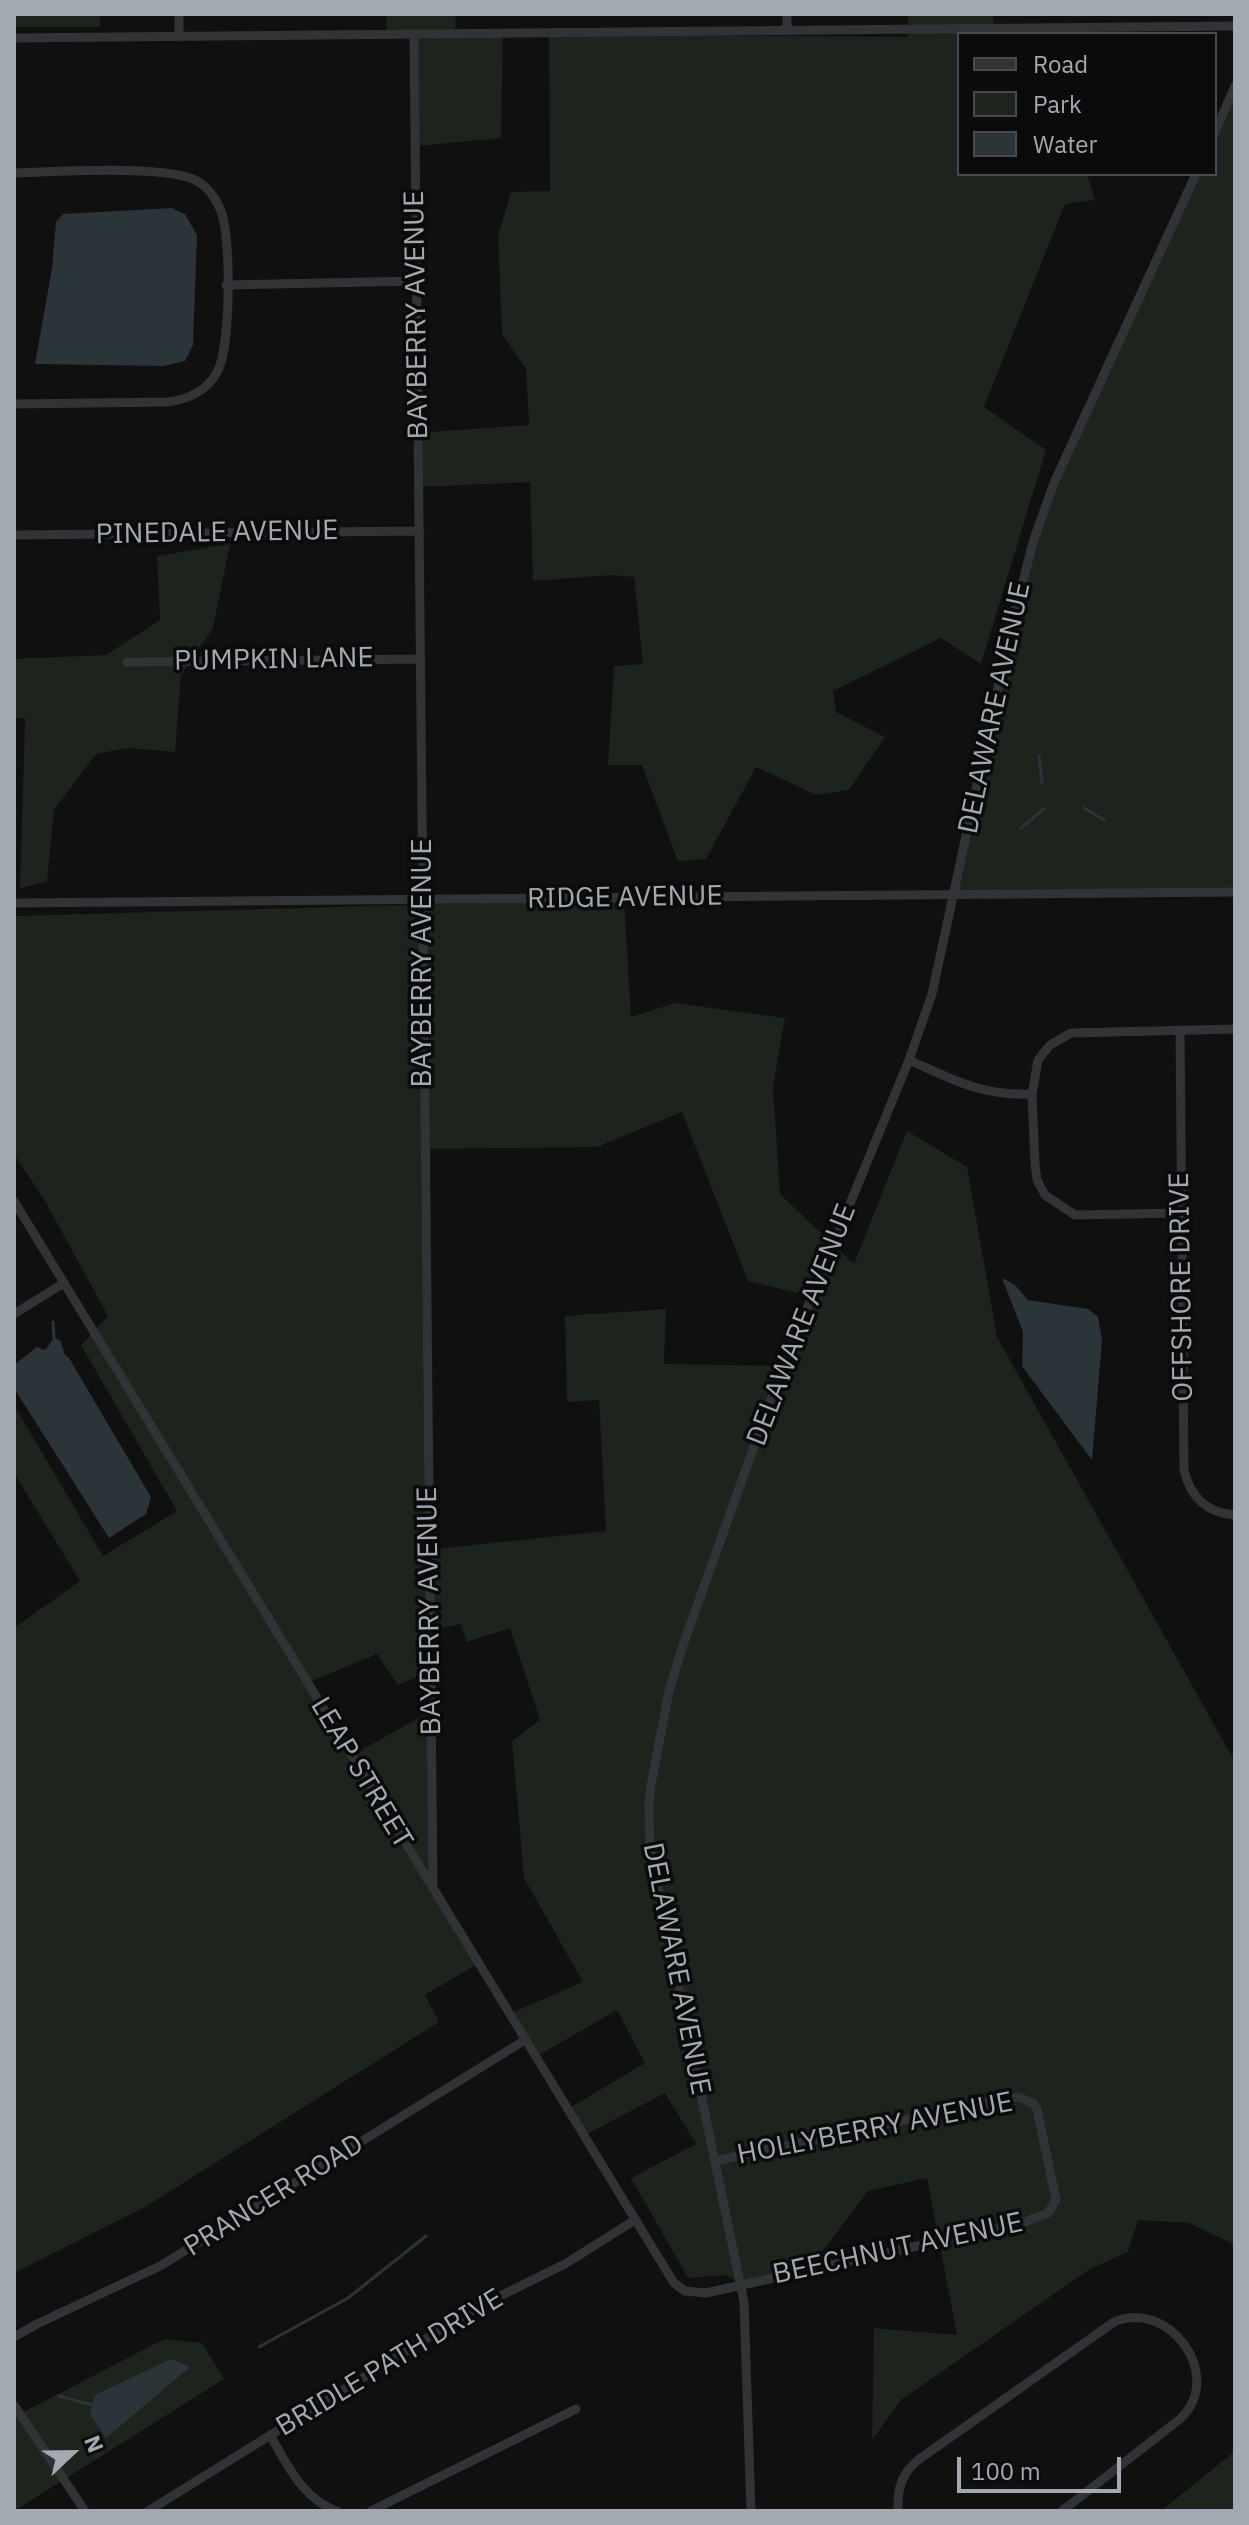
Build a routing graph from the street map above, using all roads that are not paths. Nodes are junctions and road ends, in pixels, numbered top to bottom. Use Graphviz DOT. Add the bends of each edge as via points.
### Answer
graph roads {
  1 [pos="179,14"];
  2 [pos="787,14"];
  3 [pos="1128,14"];
  4 [pos="1235,26"];
  5 [pos="1128,28"];
  6 [pos="787,31"];
  7 [pos="414,34"];
  8 [pos="179,37"];
  9 [pos="14,38"];
  10 [pos="1235,86"];
  11 [pos="1217,127"];
  12 [pos="14,173"];
  13 [pos="1195,176"];
  14 [pos="417,281"];
  15 [pos="226,285"];
  16 [pos="14,404"];
  17 [pos="420,531"];
  18 [pos="14,535"];
  19 [pos="421,659"];
  20 [pos="127,662"];
  21 [pos="1235,892"];
  22 [pos="954,893"];
  23 [pos="423,900"];
  24 [pos="14,903"];
  25 [pos="1235,1029"];
  26 [pos="1180,1030"];
  27 [pos="909,1060"];
  28 [pos="1032,1094"];
  29 [pos="14,1201"];
  30 [pos="1180,1213"];
  31 [pos="64,1283"];
  32 [pos="14,1314"];
  33 [pos="1235,1515"];
  34 [pos="434,1891"];
  35 [pos="525,2040"];
  36 [pos="715,2161"];
  37 [pos="1052,2209"];
  38 [pos="635,2220"];
  39 [pos="741,2284"];
  40 [pos="14,2337"];
  41 [pos="14,2405"];
  42 [pos="576,2409"];
  43 [pos="270,2435"];
  44 [pos="85,2511"];
  45 [pos="148,2511"];
  46 [pos="337,2511"];
  47 [pos="371,2511"];
  48 [pos="751,2511"];
  49 [pos="898,2511"];
  50 [pos="1062,2511"];
  1 -- 8 [label="street"];
  2 -- 6 [label="street"];
  3 -- 5 [label="street"];
  4 -- 5 [label="street"];
  5 -- 6 [label="street"];
  6 -- 7 [label="street"];
  7 -- 8 [label="street"];
  7 -- 14 [label="street, BAYBERRY AVENUE"];
  8 -- 9 [label="street"];
  10 -- 11 [label="street"];
  12 -- 15 [label="street" via="165,172 194,178 222,214"];
  13 -- 22 [label="street, DELAWARE AVENUE" via="1054,483 1034,539"];
  14 -- 15 [label="street"];
  14 -- 17 [label="street, BAYBERRY AVENUE"];
  15 -- 16 [label="street" via="223,358 212,381 194,395 167,402"];
  17 -- 18 [label="street, PINEDALE AVENUE"];
  17 -- 19 [label="street, BAYBERRY AVENUE"];
  19 -- 20 [label="street, PUMPKIN LANE"];
  19 -- 23 [label="street, BAYBERRY AVENUE"];
  21 -- 22 [label="street, RIDGE AVENUE"];
  22 -- 23 [label="street, RIDGE AVENUE"];
  22 -- 27 [label="street, DELAWARE AVENUE" via="932,994"];
  23 -- 24 [label="street, RIDGE AVENUE"];
  23 -- 34 [label="street, BAYBERRY AVENUE"];
  25 -- 26 [label="street"];
  26 -- 28 [label="street" via="1060,1037 1038,1060"];
  26 -- 30 [label="street, OFFSHORE DRIVE"];
  27 -- 28 [label="street" via="982,1091"];
  27 -- 36 [label="street, DELAWARE AVENUE" via="799,1325 719,1541 669,1691 651,1785 650,1848"];
  28 -- 30 [label="street" via="1037,1180 1052,1201 1075,1215"];
  29 -- 31 [label="street, LEAP STREET"];
  30 -- 33 [label="street, OFFSHORE DRIVE" via="1184,1470 1199,1501"];
  31 -- 32 [label="street"];
  31 -- 34 [label="street, LEAP STREET"];
  34 -- 35 [label="street, LEAP STREET"];
  35 -- 38 [label="street, LEAP STREET"];
  35 -- 40 [label="street, PRANCER ROAD" via="162,2265"];
  36 -- 37 [label="street, HOLLYBERRY AVENUE" via="1019,2097 1034,2104 1053,2180"];
  36 -- 39 [label="street, DELAWARE AVENUE"];
  37 -- 39 [label="street, BEECHNUT AVENUE" via="1025,2222"];
  38 -- 39 [label="street, LEAP STREET" via="682,2289 699,2293"];
  38 -- 43 [label="street, BRIDLE PATH DRIVE" via="474,2309"];
  39 -- 48 [label="street, DELAWARE AVENUE"];
  41 -- 44 [label="street"];
  42 -- 47 [label="street"];
  43 -- 45 [label="street, BRIDLE PATH DRIVE"];
  43 -- 46 [label="street" via="305,2491"];
  49 -- 50 [label="street" via="900,2485 913,2464 1114,2322 1146,2318 1165,2326 1193,2360 1198,2377 1187,2412"];
}
